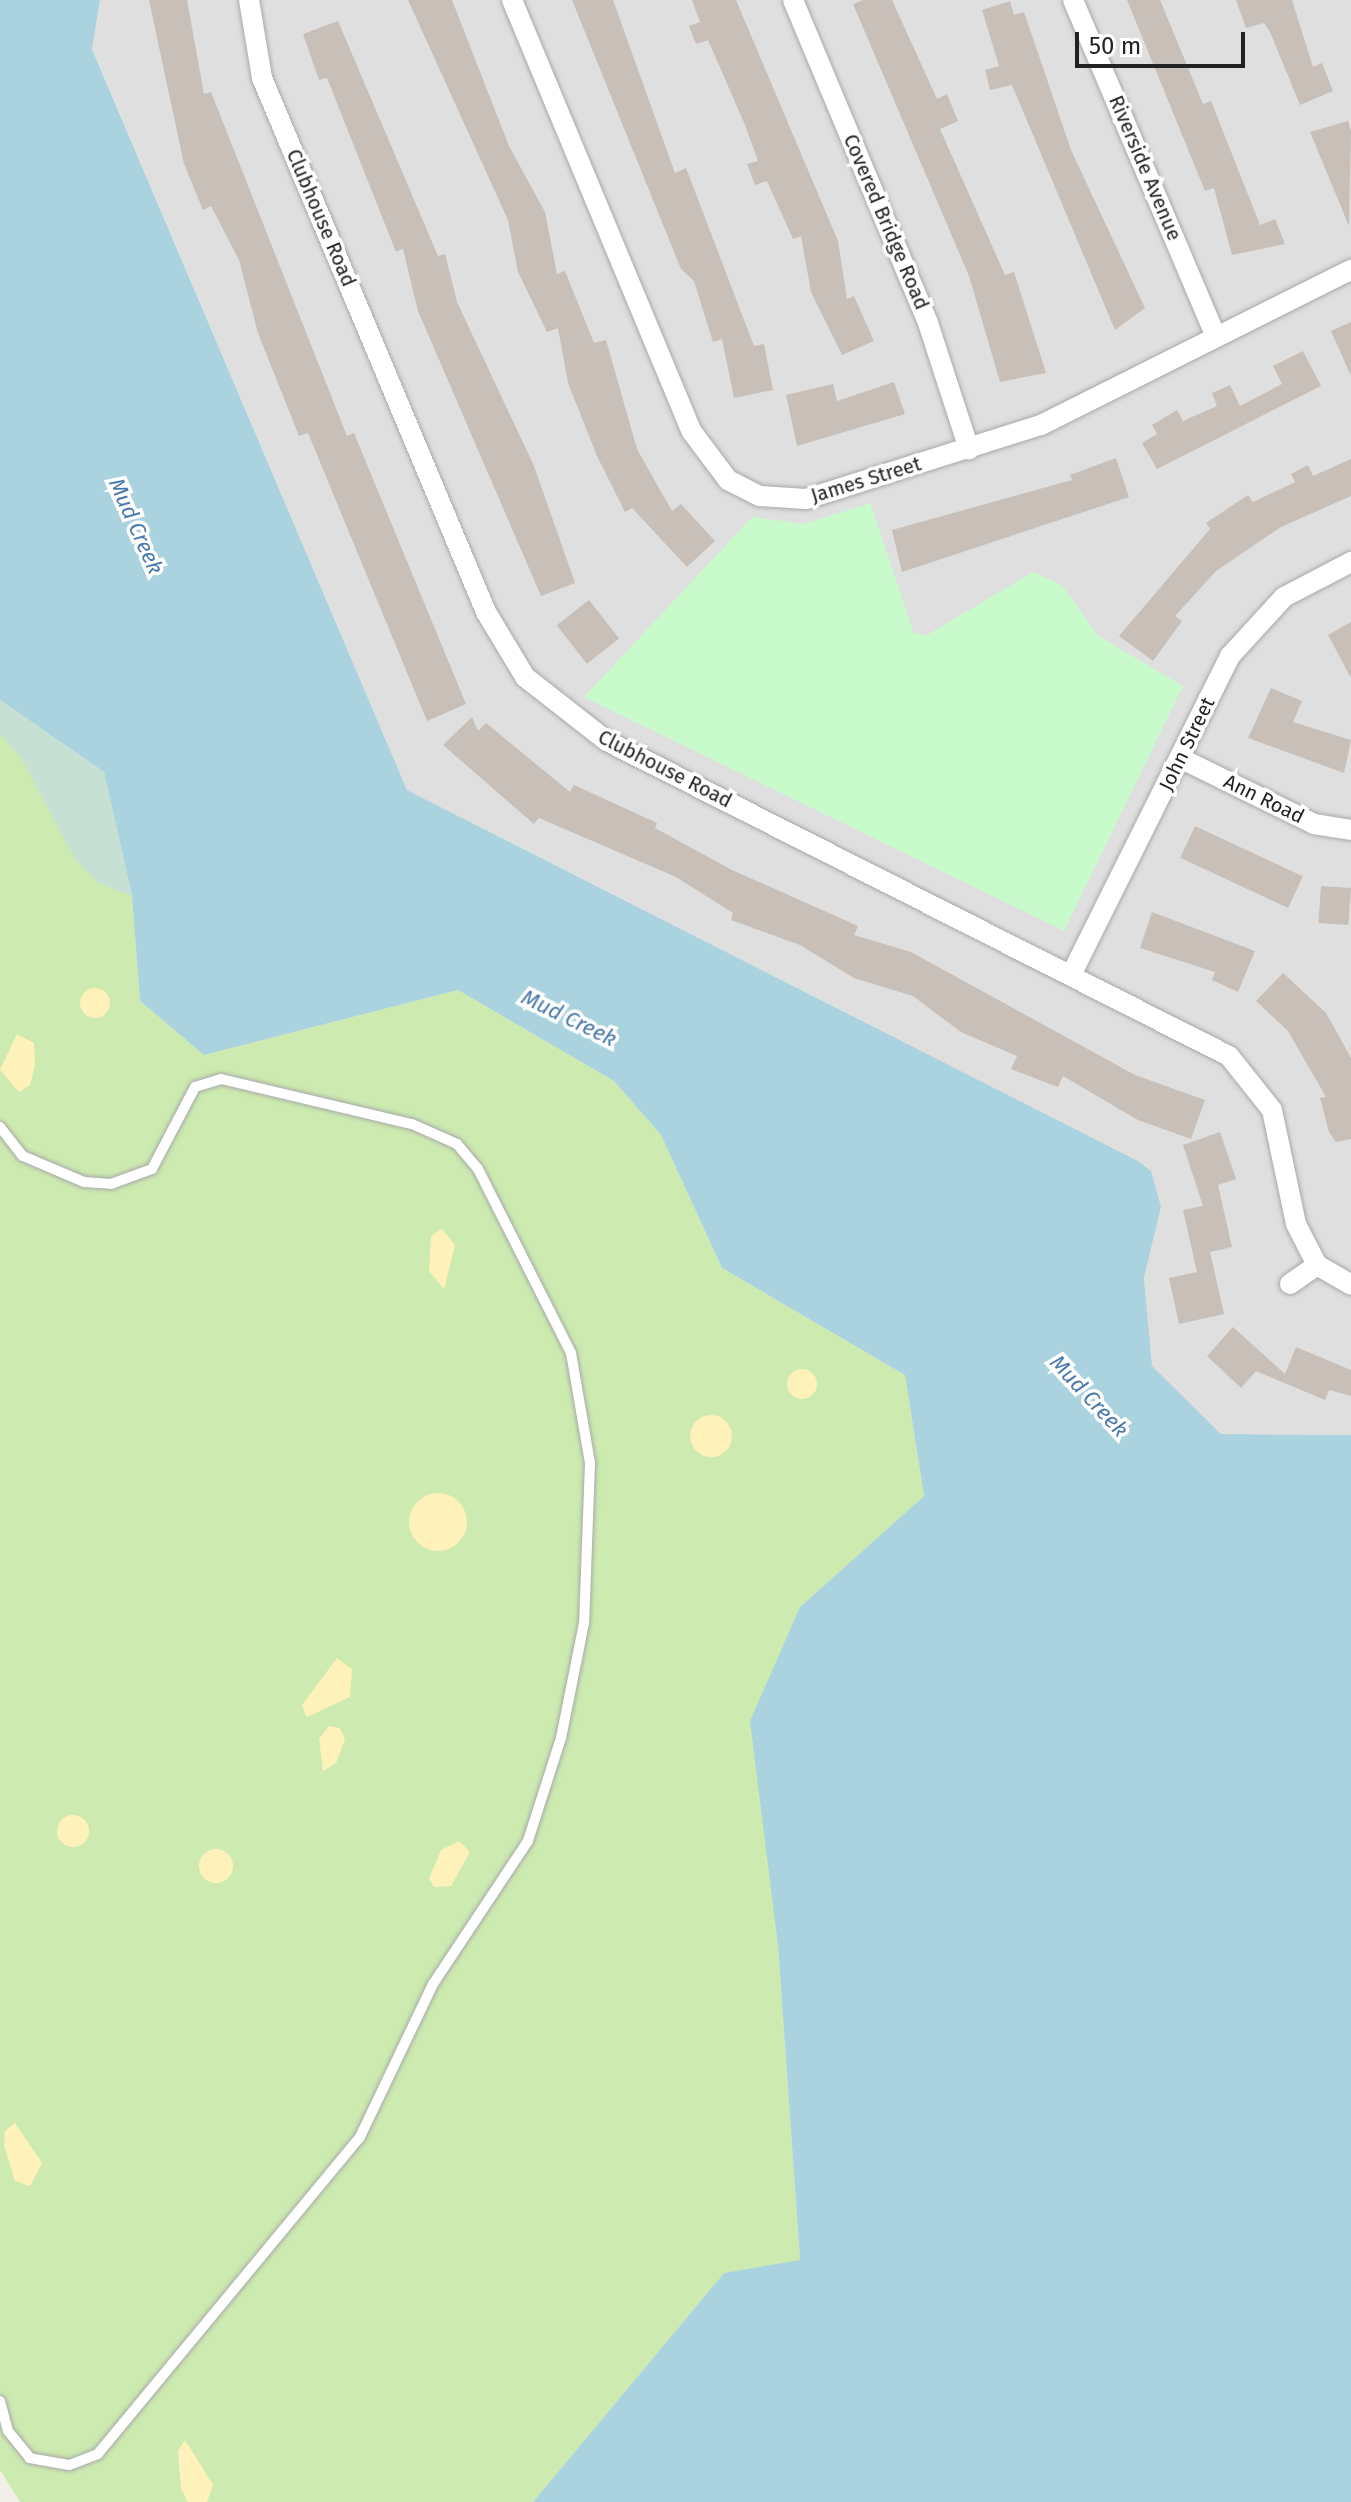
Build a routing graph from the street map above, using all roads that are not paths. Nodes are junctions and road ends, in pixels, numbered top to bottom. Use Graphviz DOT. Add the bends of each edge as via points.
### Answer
graph roads {
  1 [pos="249,0"];
  2 [pos="512,0"];
  3 [pos="793,0"];
  4 [pos="1073,0"];
  5 [pos="1351,270"];
  6 [pos="1216,337"];
  7 [pos="969,449"];
  8 [pos="1351,562"];
  9 [pos="1180,758"];
  10 [pos="1351,830"];
  11 [pos="1073,971"];
  12 [pos="0,1127"];
  13 [pos="1317,1265"];
  14 [pos="1290,1284"];
  15 [pos="1351,1285"];
  16 [pos="0,2401"];
  1 -- 11 [label="street, Clubhouse Road" via="262,78 486,612 525,677 607,741"];
  2 -- 7 [label="street, James Street" via="692,432 728,480 760,496 806,499"];
  3 -- 7 [label="street, Covered Bridge Road" via="928,323"];
  4 -- 6 [label="street, Riverside Avenue"];
  5 -- 6 [label="street, James Street"];
  6 -- 7 [label="street, James Street" via="1052,421"];
  8 -- 9 [label="street, John Street" via="1259,619 1230,656"];
  9 -- 10 [label="street, Ann Road" via="1314,824"];
  9 -- 11 [label="street, John Street"];
  11 -- 13 [label="street, Clubhouse Road" via="1204,1038 1251,1080 1272,1110 1296,1224"];
  12 -- 16 [label="lane" via="23,1156 84,1182 111,1184 152,1169 195,1087 221,1079 412,1124 457,1144 478,1169 571,1353 590,1463 584,1623 561,1738 528,1841 433,1984 360,2137 98,2454 69,2465 30,2458 8,2431"];
  13 -- 14 [label="street"];
  13 -- 15 [label="street"];
}
